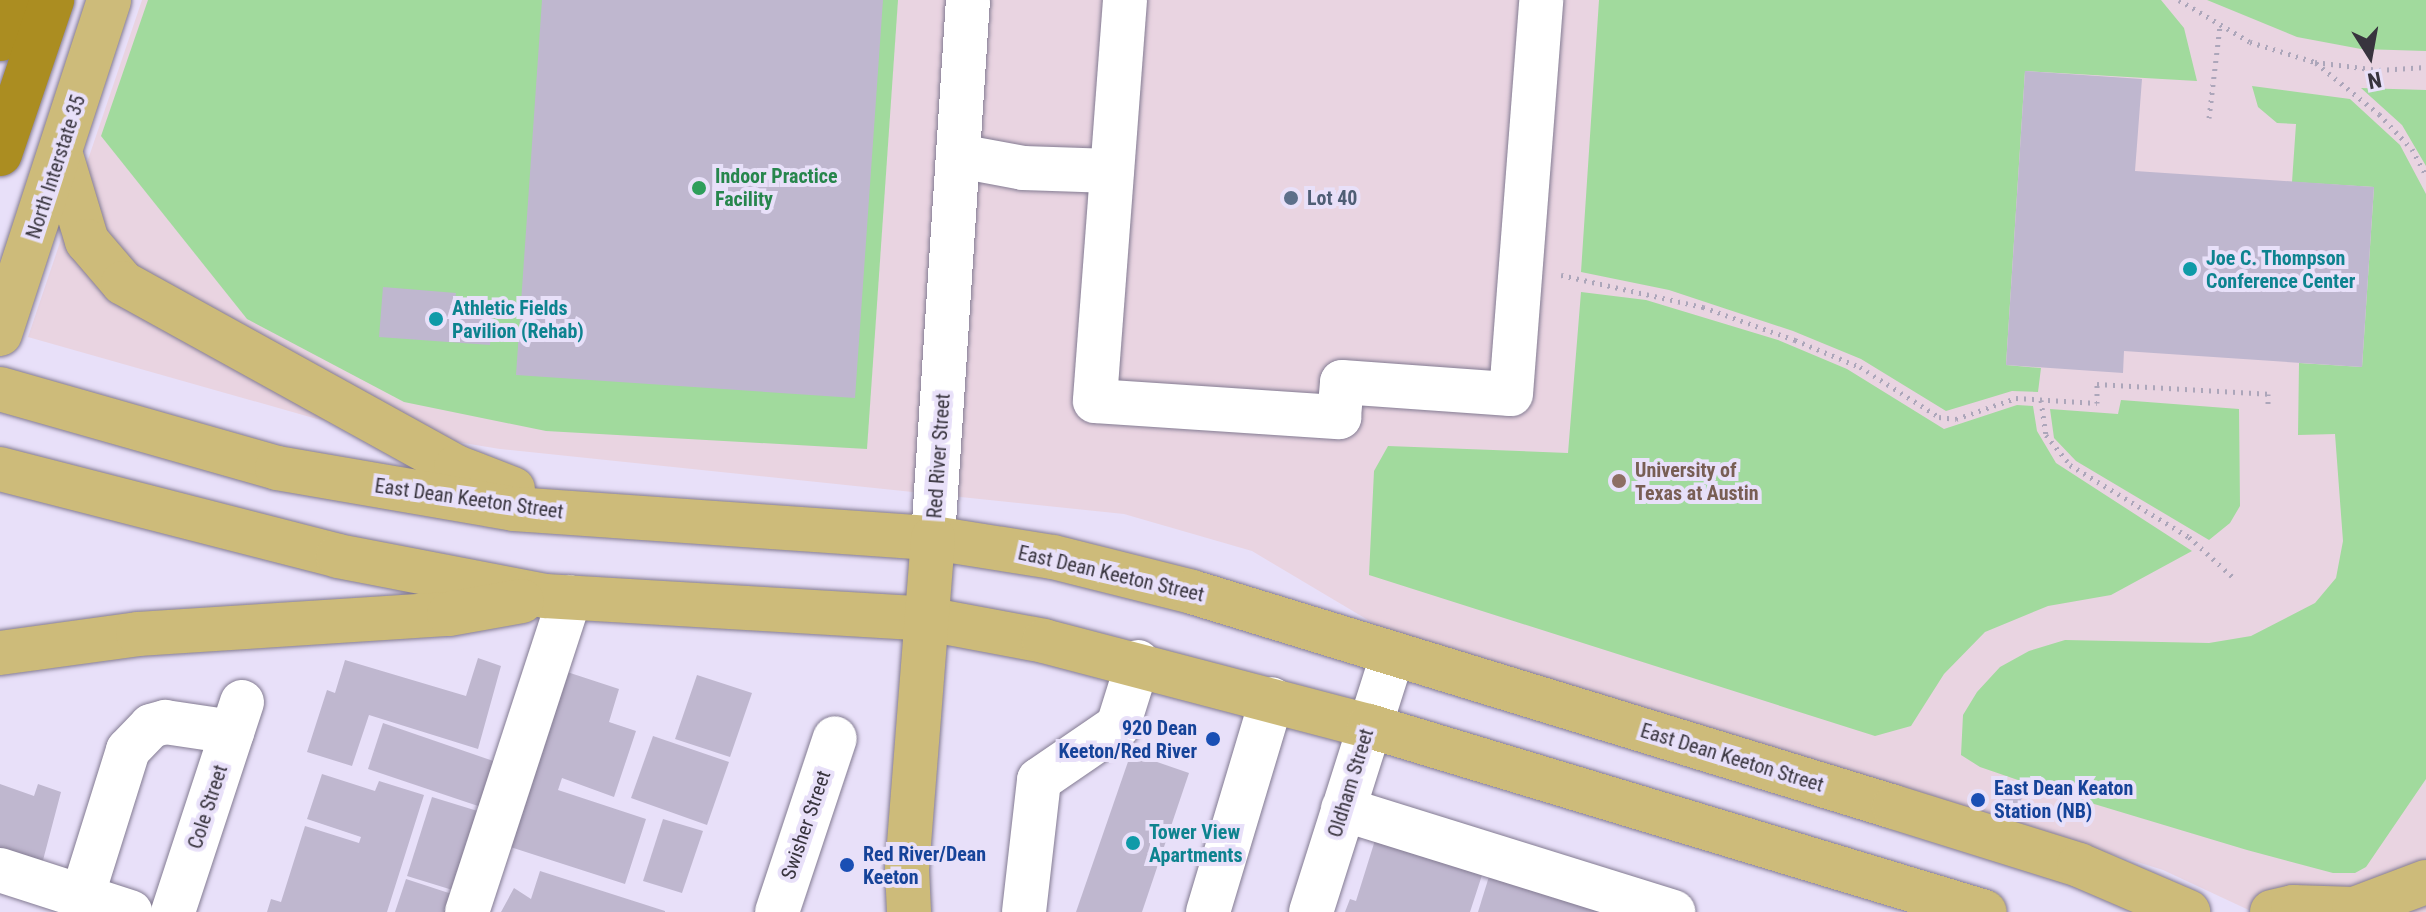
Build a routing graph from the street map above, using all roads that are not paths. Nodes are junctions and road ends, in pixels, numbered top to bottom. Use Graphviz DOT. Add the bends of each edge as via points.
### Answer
graph roads {
  1 [pos="18,0"];
  2 [pos="52,0"];
  3 [pos="109,0"];
  4 [pos="968,0"];
  5 [pos="1125,0"];
  6 [pos="1541,0"];
  7 [pos="0,39"];
  8 [pos="0,154"];
  9 [pos="61,155"];
  10 [pos="959,156"];
  11 [pos="1112,171"];
  12 [pos="2,328"];
  13 [pos="0,389"];
  14 [pos="0,469"];
  15 [pos="683,524"];
  16 [pos="933,538"];
  17 [pos="558,596"];
  18 [pos="927,619"];
  19 [pos="0,653"];
  20 [pos="1393,654"];
  21 [pos="1138,662"];
  22 [pos="1272,699"];
  23 [pos="1369,726"];
  24 [pos="835,738"];
  25 [pos="1343,809"];
  26 [pos="0,870"];
  27 [pos="2426,883"];
  28 [pos="82,897"];
  29 [pos="130,912"];
  30 [pos="173,912"];
  31 [pos="467,912"];
  32 [pos="777,912"];
  33 [pos="909,912"];
  34 [pos="1024,912"];
  35 [pos="1208,912"];
  36 [pos="1311,912"];
  37 [pos="1673,912"];
  38 [pos="1985,912"];
  39 [pos="2188,912"];
  40 [pos="2272,912"];
  41 [pos="2406,912"];
  1 -- 7 [label="highway"];
  2 -- 8 [label="highway"];
  3 -- 9 [label="main road, North Interstate 35"];
  4 -- 10 [label="street, Red River Street"];
  5 -- 11 [label="street"];
  6 -- 11 [label="street" via="1511,394 1342,382 1339,417 1095,401"];
  9 -- 12 [label="main road, North Interstate 35"];
  9 -- 15 [label="main road" via="87,241 123,283 456,467 569,504"];
  10 -- 11 [label="street" via="1023,168"];
  10 -- 16 [label="street, Red River Street"];
  13 -- 15 [label="main road, East Dean Keeton Street" via="277,468 514,509"];
  14 -- 17 [label="main road" via="338,556"];
  15 -- 16 [label="main road, East Dean Keeton Street"];
  16 -- 18 [label="main road, Red River Street"];
  16 -- 20 [label="main road, East Dean Keeton Street" via="1053,557 1187,590"];
  17 -- 18 [label="main road"];
  17 -- 19 [label="main road" via="449,614 138,634"];
  17 -- 31 [label="street"];
  18 -- 21 [label="main road"];
  18 -- 33 [label="main road, Red River Street" via="907,869"];
  20 -- 23 [label="street, Oldham Street"];
  20 -- 39 [label="main road, East Dean Keeton Street" via="2079,865"];
  21 -- 22 [label="main road"];
  21 -- 34 [label="street" via="1118,726 1039,780"];
  22 -- 23 [label="main road"];
  22 -- 35 [label="street"];
  23 -- 25 [label="street, Oldham Street"];
  23 -- 38 [label="main road"];
  24 -- 32 [label="street, Swisher Street"];
  25 -- 36 [label="street, Oldham Street"];
  25 -- 37 [label="street"];
  26 -- 28 [label="street"];
  27 -- 40 [label="main road" via="2354,909 2293,907"];
  27 -- 41 [label="street"];
  28 -- 29 [label="street"];
  28 -- 30 [label="street, Cole Street" via="128,750 151,726 237,717"];
}
